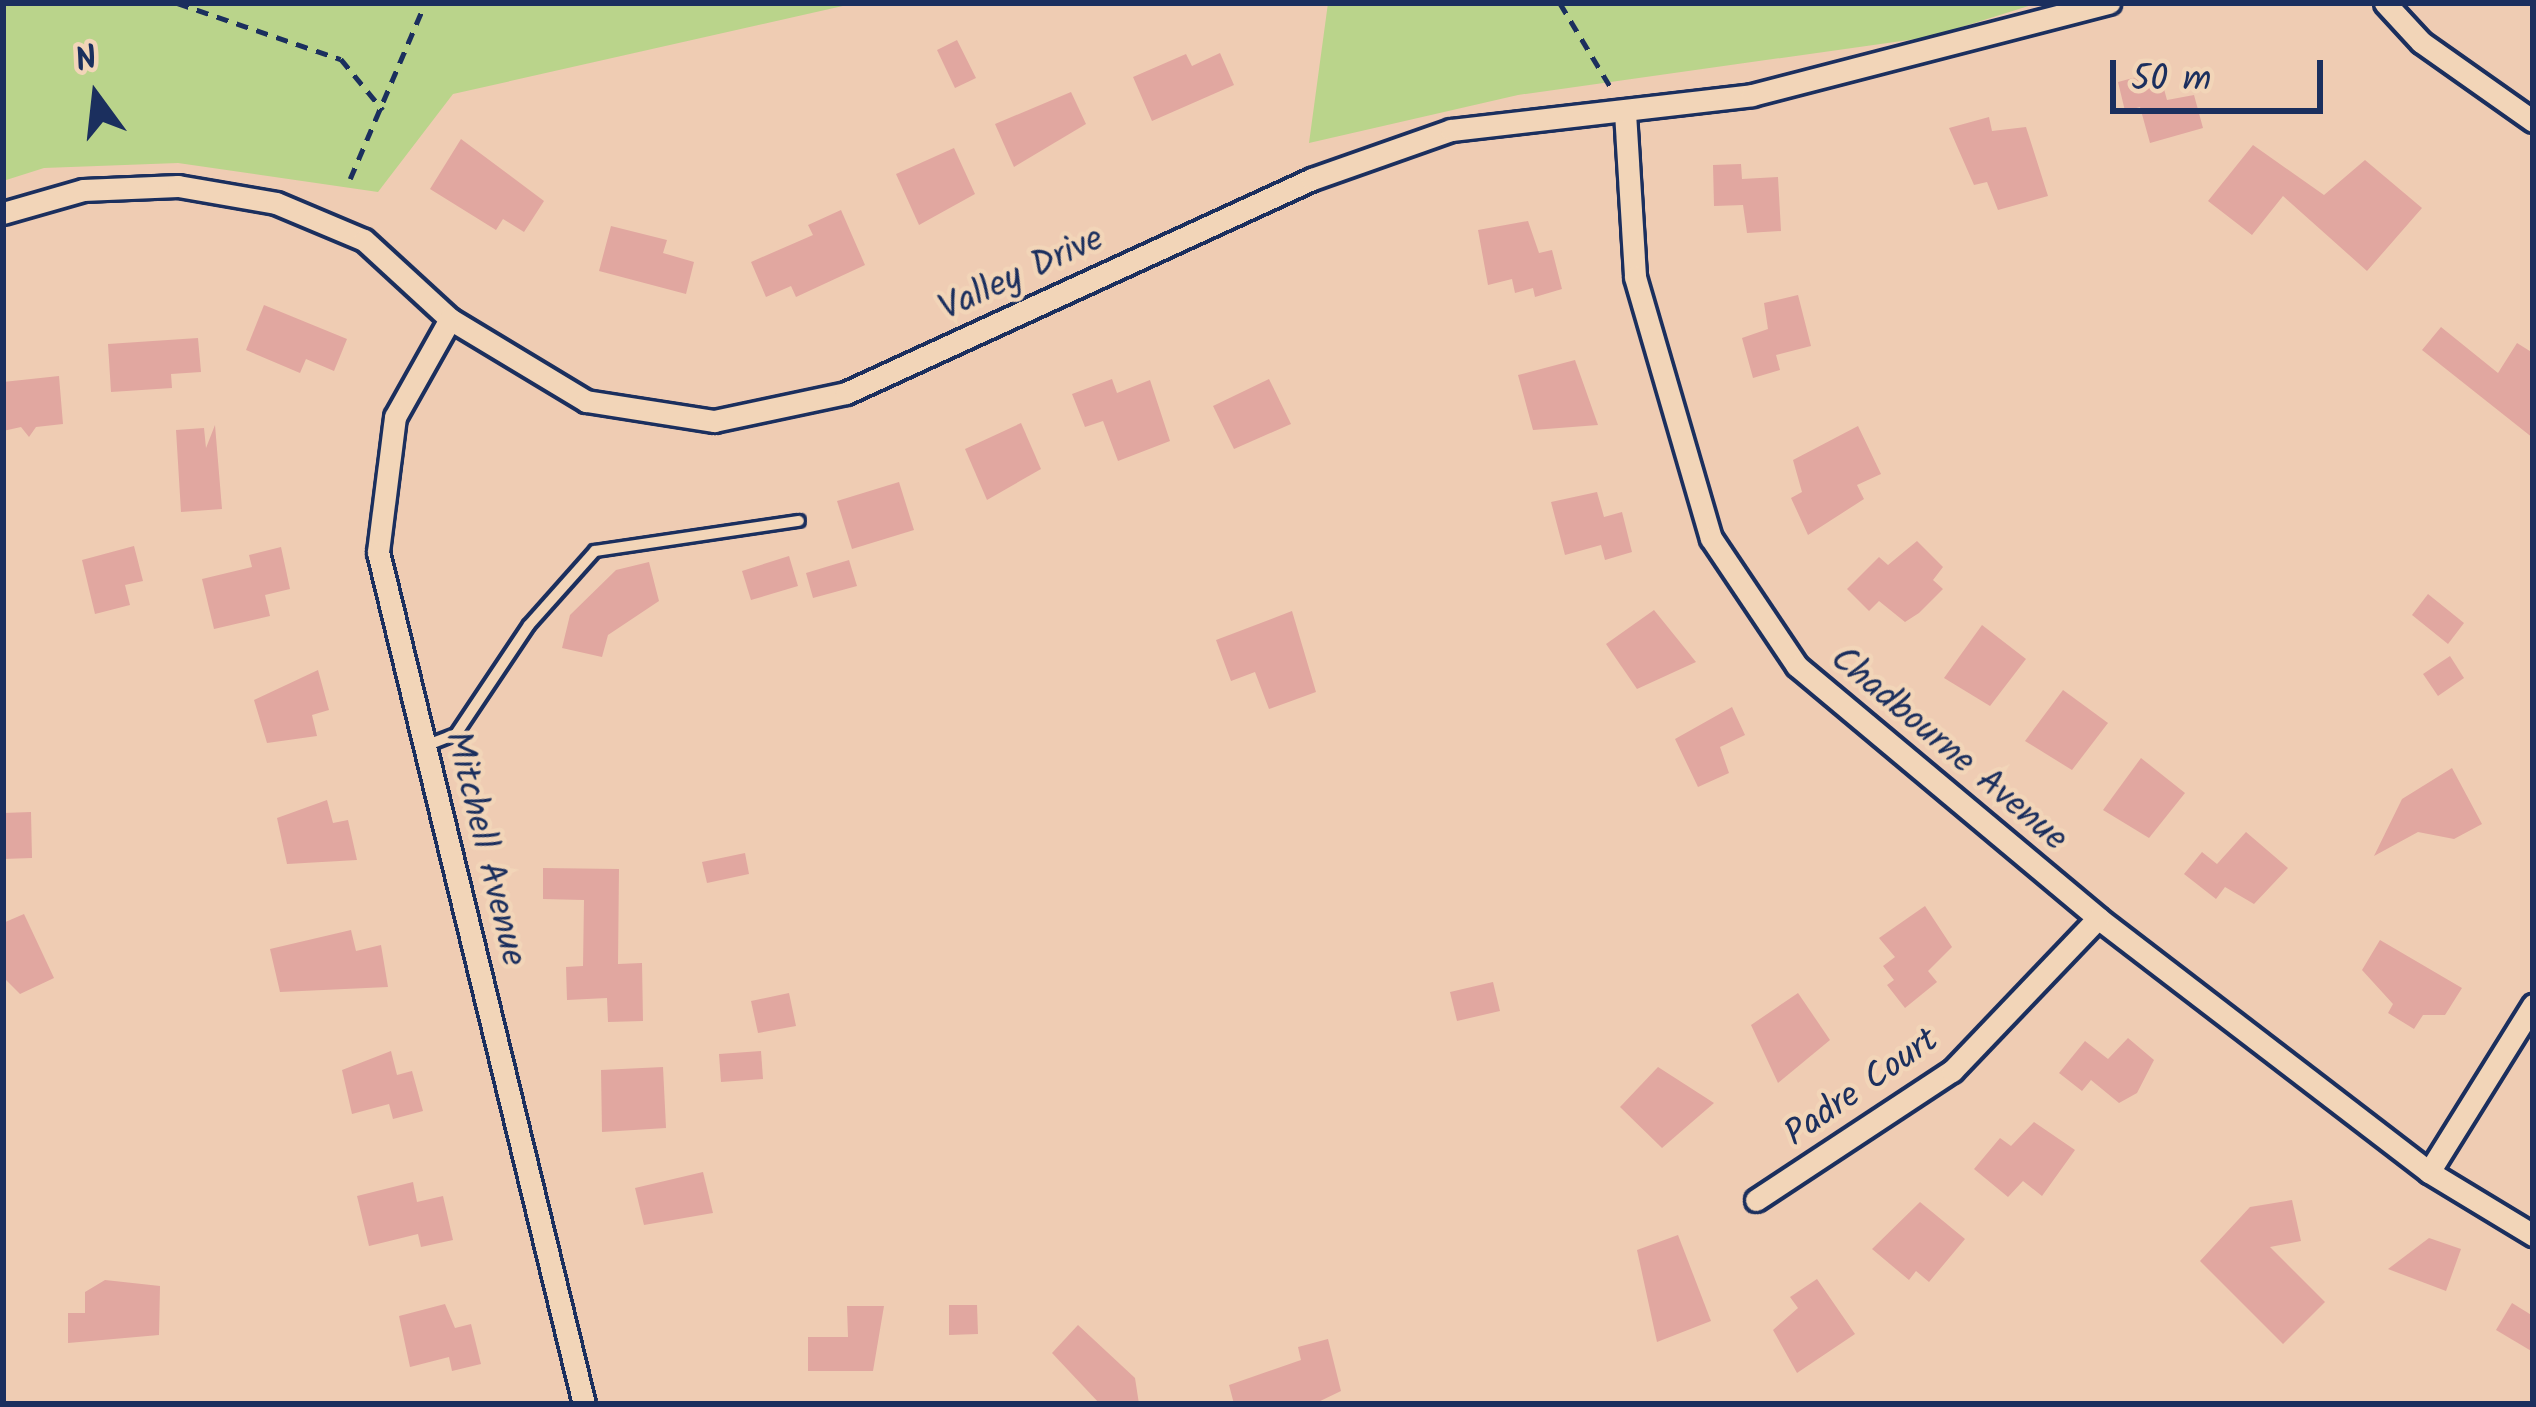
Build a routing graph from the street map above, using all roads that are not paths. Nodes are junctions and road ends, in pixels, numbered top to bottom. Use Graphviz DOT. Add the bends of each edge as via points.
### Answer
graph roads {
  1 [pos="2109,3"];
  2 [pos="2394,7"];
  3 [pos="1625,112"];
  4 [pos="2533,121"];
  5 [pos="3,213"];
  6 [pos="450,319"];
  7 [pos="799,521"];
  8 [pos="424,746"];
  9 [pos="2098,918"];
  10 [pos="2533,1005"];
  11 [pos="2429,1172"];
  12 [pos="1756,1200"];
  13 [pos="2533,1235"];
  14 [pos="584,1404"];
  1 -- 3 [label="street, Valley Drive" via="1752,94"];
  2 -- 4 [label="street"];
  3 -- 6 [label="street, Valley Drive" via="1451,130 1376,153 846,393 714,421 586,401"];
  3 -- 9 [label="street, Chadbourne Avenue" via="1635,277 1711,538 1797,666"];
  5 -- 6 [label="street, Valley Drive" via="82,190 178,185 275,203 364,240"];
  6 -- 8 [label="street, Mitchell Avenue" via="395,417 378,552"];
  7 -- 8 [label="lane" via="595,550 529,625 456,734"];
  8 -- 14 [label="street, Mitchell Avenue"];
  9 -- 11 [label="street, Chadbourne Avenue"];
  9 -- 12 [label="street, Padre Court" via="1952,1071"];
  10 -- 11 [label="street"];
  11 -- 13 [label="street, Chadbourne Avenue"];
}
